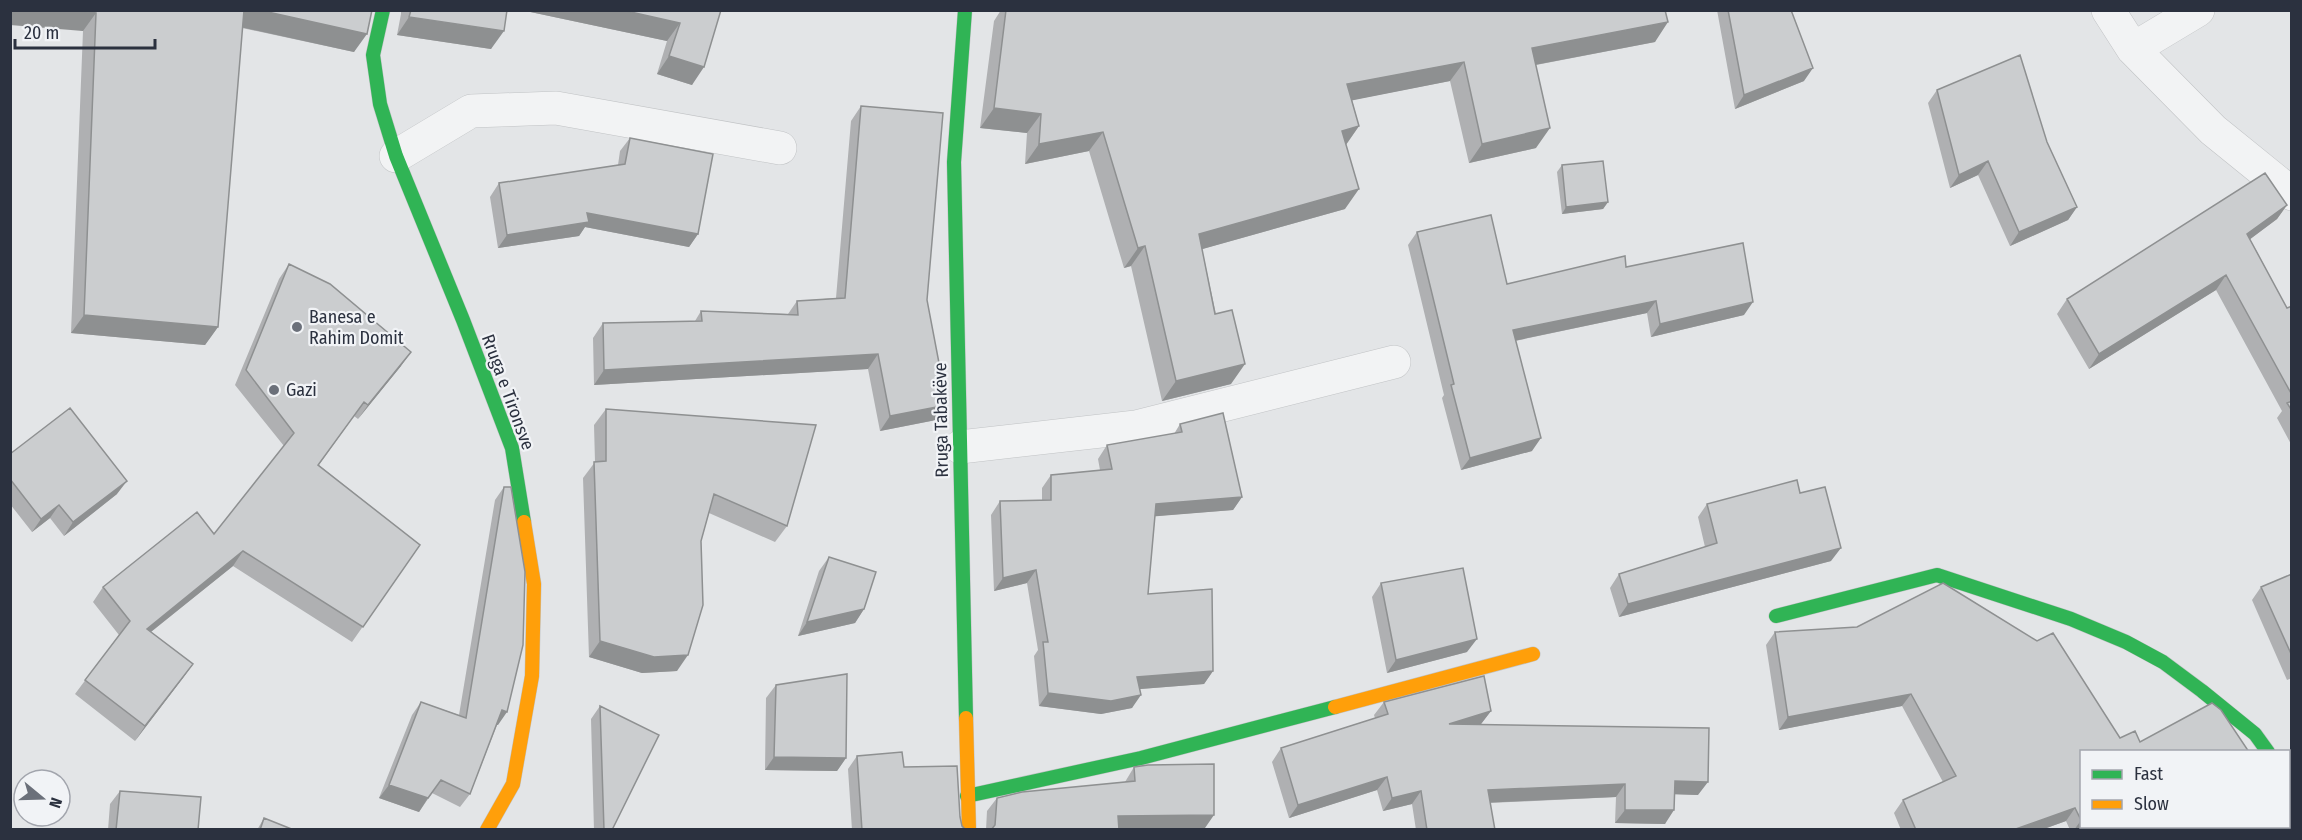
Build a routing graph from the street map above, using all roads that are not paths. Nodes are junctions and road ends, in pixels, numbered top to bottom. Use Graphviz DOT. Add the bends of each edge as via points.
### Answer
graph roads {
  1 [pos="383,10"];
  2 [pos="965,10"];
  3 [pos="2108,10"];
  4 [pos="2198,10"];
  5 [pos="2133,49"];
  6 [pos="780,148"];
  7 [pos="396,156"];
  8 [pos="2292,194"];
  9 [pos="1394,362"];
  10 [pos="960,447"];
  11 [pos="1776,616"];
  12 [pos="1533,654"];
  13 [pos="2267,750"];
  14 [pos="968,796"];
  15 [pos="487,830"];
  16 [pos="969,830"];
  1 -- 7 [label="street, Rruga e Tironsve" via="373,55 380,104"];
  2 -- 10 [label="street, Rruga Tabakëve" via="954,162"];
  3 -- 5 [label="street"];
  4 -- 5 [label="street"];
  5 -- 8 [label="street" via="2213,130"];
  6 -- 7 [label="street" via="556,108 471,111"];
  7 -- 15 [label="street, Rruga e Tironsve" via="512,448 534,584 532,676 513,784"];
  9 -- 10 [label="street" via="1136,427"];
  10 -- 14 [label="street, Rruga Tabakëve"];
  11 -- 13 [label="street" via="1937,575 2071,619 2126,642 2163,662 2202,691 2255,734"];
  12 -- 14 [label="street" via="1141,758"];
  14 -- 16 [label="street, Rruga Tabakëve"];
}
